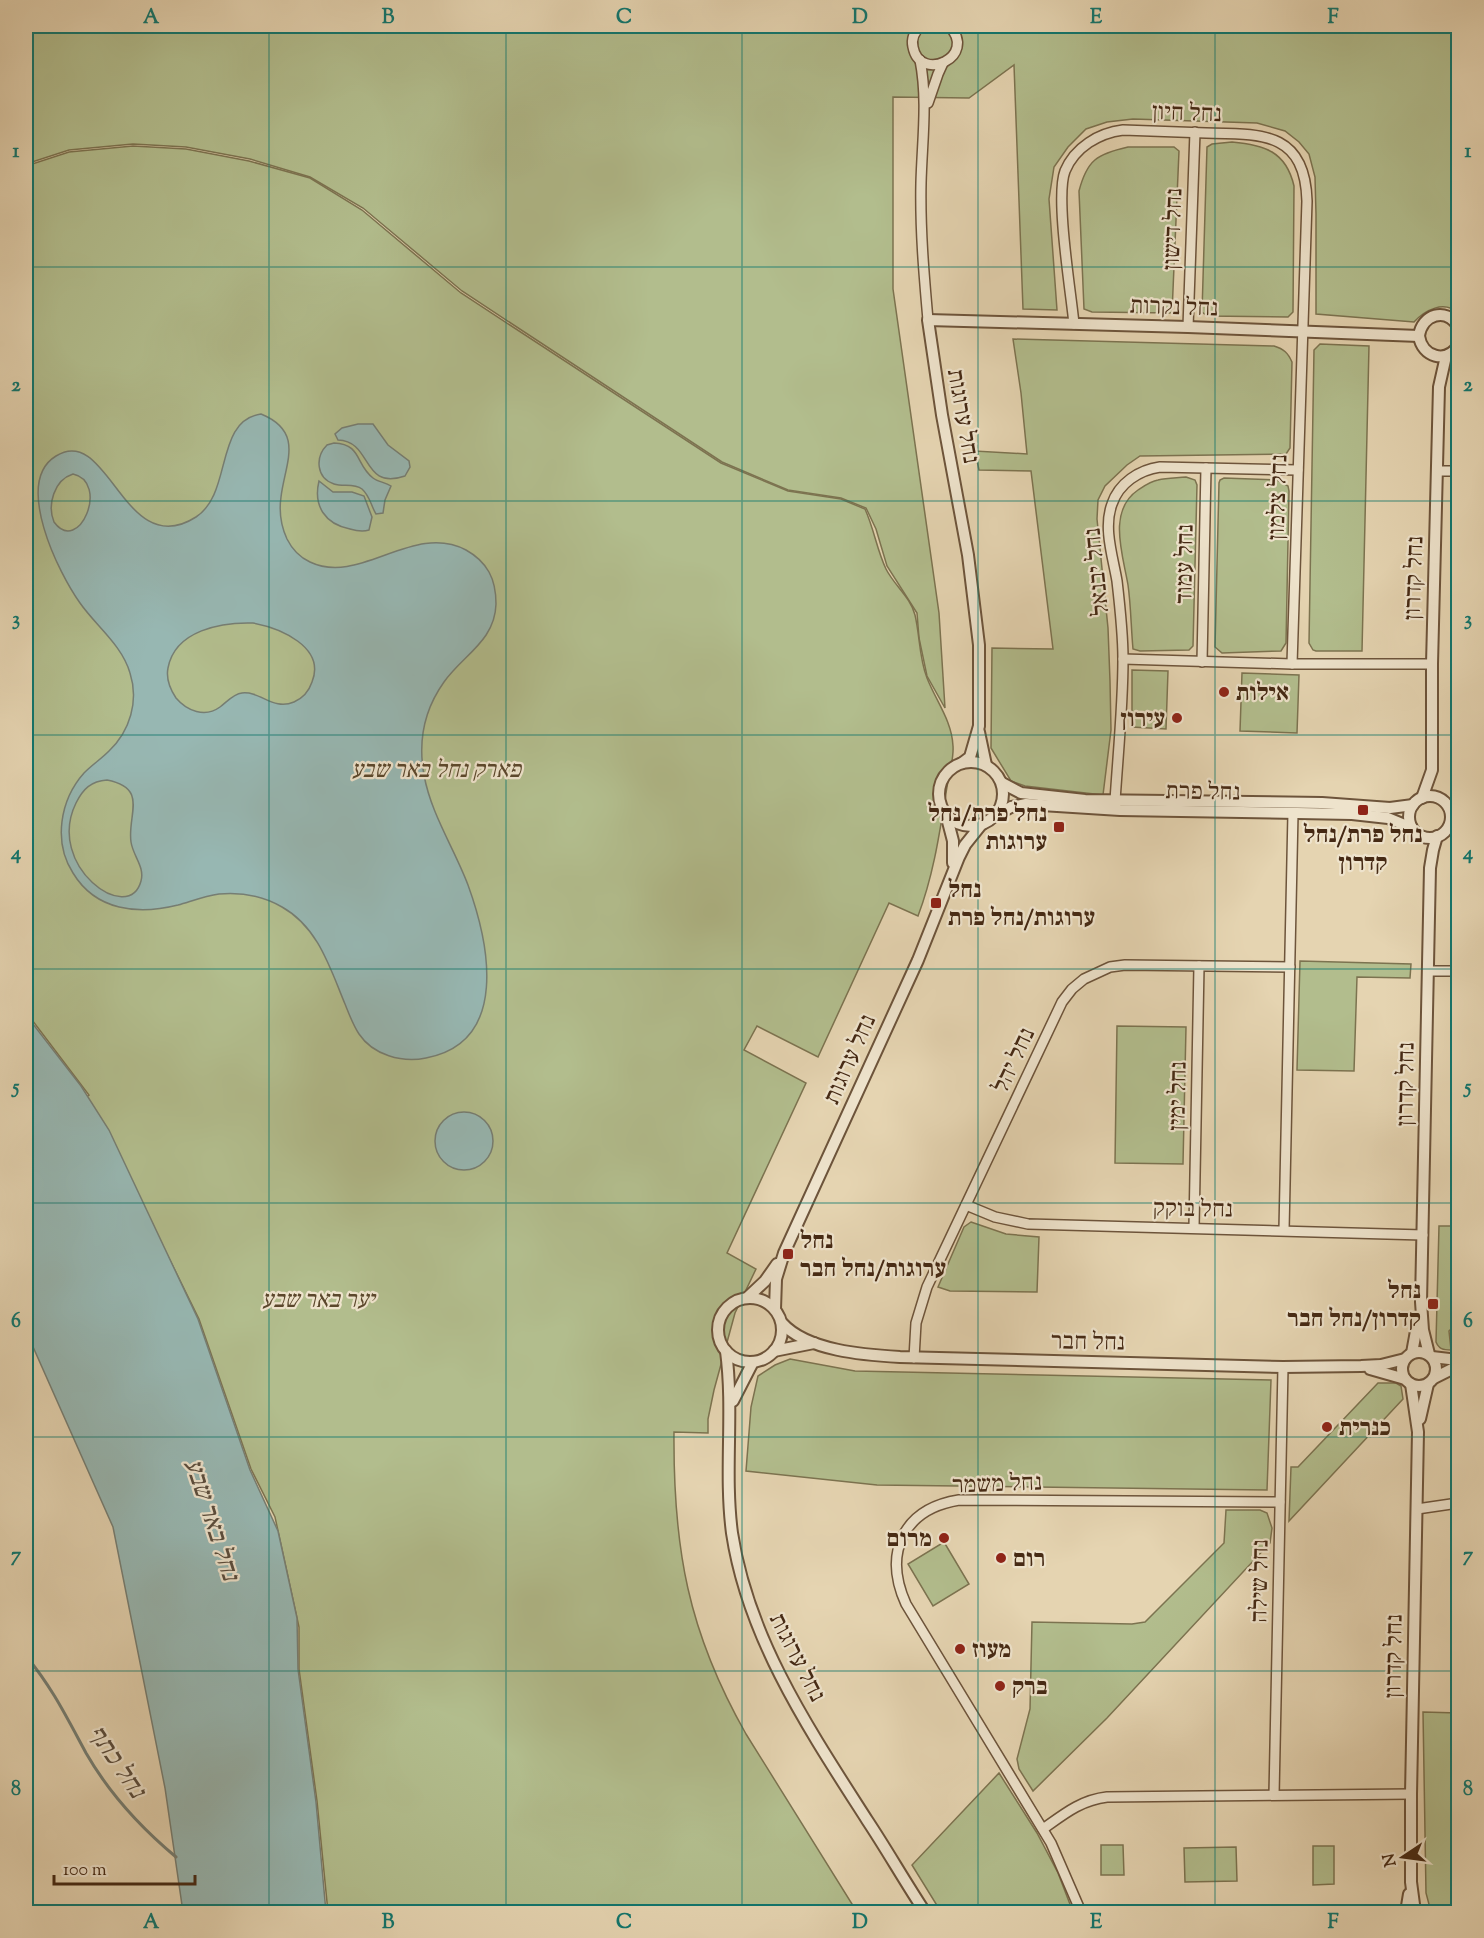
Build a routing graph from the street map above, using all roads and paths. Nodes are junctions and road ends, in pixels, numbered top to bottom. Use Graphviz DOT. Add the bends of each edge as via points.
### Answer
graph roads {
  1 [pos="921,26"];
  2 [pos="949,26"];
  3 [pos="920,60"];
  4 [pos="944,63"];
  5 [pos="925,111"];
  6 [pos="1195,132"];
  7 [pos="928,320"];
  8 [pos="1074,324"];
  9 [pos="1458,326"];
  10 [pos="1188,327"];
  11 [pos="1302,330"];
  12 [pos="1419,336"];
  13 [pos="1458,346"];
  14 [pos="1432,355"];
  15 [pos="1446,356"];
  16 [pos="1439,387"];
  17 [pos="1206,468"];
  18 [pos="1298,470"];
  19 [pos="1437,471"];
  20 [pos="1458,471"];
  21 [pos="1123,659"];
  22 [pos="1202,662"];
  23 [pos="1292,664"];
  24 [pos="1432,664"];
  25 [pos="979,726"];
  26 [pos="962,763"];
  27 [pos="986,765"];
  28 [pos="1432,770"];
  29 [pos="1002,783"];
  30 [pos="1115,801"];
  31 [pos="1418,802"];
  32 [pos="1444,803"];
  33 [pos="1458,809"];
  34 [pos="1293,813"];
  35 [pos="946,814"];
  36 [pos="995,816"];
  37 [pos="1458,823"];
  38 [pos="981,825"];
  39 [pos="1415,831"];
  40 [pos="1442,833"];
  41 [pos="1430,868"];
  42 [pos="950,882"];
  43 [pos="1199,966"];
  44 [pos="1290,967"];
  45 [pos="1428,971"];
  46 [pos="1458,971"];
  47 [pos="966,1205"];
  48 [pos="1194,1227"];
  49 [pos="1284,1230"];
  50 [pos="1423,1235"];
  51 [pos="784,1253"];
  52 [pos="748,1297"];
  53 [pos="1421,1302"];
  54 [pos="775,1309"];
  55 [pos="782,1323"];
  56 [pos="815,1343"];
  57 [pos="726,1351"];
  58 [pos="774,1351"];
  59 [pos="1430,1355"];
  60 [pos="1408,1356"];
  61 [pos="914,1358"];
  62 [pos="1458,1360"];
  63 [pos="753,1362"];
  64 [pos="1361,1366"];
  65 [pos="1458,1366"];
  66 [pos="1283,1367"];
  67 [pos="1431,1381"];
  68 [pos="1408,1382"];
  69 [pos="731,1407"];
  70 [pos="1418,1431"];
  71 [pos="1280,1502"];
  72 [pos="1458,1503"];
  73 [pos="1417,1509"];
  74 [pos="1411,1794"];
  75 [pos="1274,1795"];
  76 [pos="1043,1829"];
  77 [pos="1411,1882"];
  78 [pos="923,1912"];
  79 [pos="1081,1912"];
  80 [pos="1406,1912"];
  81 [pos="1415,1912"];
  1 -- 3 [label="street, נחל ערוגות" via="913,40"];
  2 -- 4 [label="street, נחל ערוגות" via="956,34 957,45"];
  3 -- 4 [label="street" via="933,65"];
  3 -- 5 [label="street, נחל ערוגות"];
  4 -- 5 [label="street, נחל ערוגות"];
  5 -- 7 [label="street, נחל ערוגות" via="921,223"];
  6 -- 8 [label="street, נחל חיון" via="1116,130 1089,142 1071,160 1062,186"];
  6 -- 10 [label="street, נחל דישון"];
  6 -- 11 [label="street, נחל חיון" via="1270,138 1287,148 1302,167 1307,201"];
  7 -- 8 [label="street, נחל נקרות"];
  7 -- 25 [label="street, נחל ערוגות" via="976,615"];
  8 -- 10 [label="street, נחל נקרות"];
  9 -- 12 [label="street" via="1449,317 1434,315 1424,322"];
  10 -- 11 [label="street, נחל נקרות"];
  11 -- 12 [label="street, נחל נקרות"];
  11 -- 18 [label="street, נחל צלמון"];
  12 -- 14 [label="street" via="1423,348"];
  13 -- 15 [label="street"];
  14 -- 15 [label="street"];
  14 -- 16 [label="street, נחל קדרון"];
  15 -- 16 [label="street, נחל קדרון"];
  16 -- 19 [label="street, נחל קדרון"];
  17 -- 18 [label="street, נחל יבנאל"];
  17 -- 21 [label="street, נחל יבנאל" via="1160,467 1141,472 1126,483 1112,504 1109,527"];
  17 -- 22 [label="street, נחל עמוד"];
  18 -- 23 [label="street, נחל צלמון"];
  19 -- 20 [label="street"];
  19 -- 24 [label="street, נחל קדרון"];
  21 -- 22 [label="street"];
  21 -- 30 [label="street, נחל יבנאל"];
  22 -- 23 [label="street"];
  23 -- 24 [label="street"];
  24 -- 28 [label="street, נחל קדרון"];
  25 -- 26 [label="street, נחל ערוגות" via="970,757"];
  25 -- 27 [label="street, נחל ערוגות"];
  26 -- 27 [label="street"];
  26 -- 35 [label="street" via="948,771 940,785 939,796"];
  27 -- 29 [label="street"];
  28 -- 31 [label="street, נחל קדרון"];
  28 -- 32 [label="street, נחל קדרון"];
  29 -- 30 [label="street, נחל פרת" via="1013,791 1031,795"];
  29 -- 36 [label="street" via="1003,803"];
  30 -- 31 [label="street, נחל פרת" via="1322,803 1396,808"];
  31 -- 32 [label="street" via="1433,797"];
  31 -- 39 [label="street" via="1409,816"];
  32 -- 33 [label="street"];
  32 -- 40 [label="street" via="1450,817"];
  34 -- 36 [label="street, נחל פרת" via="1026,804"];
  34 -- 39 [label="street, נחל פרת" via="1378,816 1398,820"];
  34 -- 44 [label="street"];
  35 -- 38 [label="street" via="958,824"];
  35 -- 42 [label="street, נחל ערוגות" via="954,856"];
  36 -- 38 [label="street"];
  37 -- 40 [label="street"];
  38 -- 42 [label="street, נחל ערוגות" via="965,845"];
  39 -- 40 [label="street" via="1430,838"];
  39 -- 41 [label="street, נחל קדרון"];
  40 -- 41 [label="street, נחל קדרון"];
  41 -- 45 [label="street, נחל קדרון"];
  42 -- 51 [label="street, נחל ערוגות"];
  43 -- 44 [label="street, נחל יהל"];
  43 -- 47 [label="street, נחל יהל" via="1110,967 1072,988"];
  43 -- 48 [label="street, נחל ימין"];
  44 -- 49 [label="street"];
  45 -- 46 [label="street"];
  45 -- 50 [label="street, נחל קדרון"];
  47 -- 48 [label="street, נחל בוקק" via="995,1218 1021,1223"];
  47 -- 61 [label="street, נחל יהל" via="921,1301 914,1330"];
  48 -- 49 [label="street, נחל בוקק"];
  49 -- 50 [label="street, נחל בוקק"];
  50 -- 53 [label="street, נחל קדרון"];
  51 -- 52 [label="street, נחל ערוגות" via="765,1281"];
  51 -- 54 [label="street, נחל ערוגות" via="776,1279"];
  52 -- 54 [label="street" via="764,1300"];
  52 -- 57 [label="street" via="729,1305 721,1317 718,1332"];
  53 -- 59 [label="street, נחל קדרון"];
  53 -- 60 [label="street, נחל קדרון"];
  54 -- 55 [label="street"];
  55 -- 56 [label="street, נחל חבר" via="791,1332"];
  55 -- 58 [label="street" via="781,1338"];
  56 -- 58 [label="street, נחל חבר"];
  56 -- 61 [label="street, נחל חבר"];
  57 -- 63 [label="street" via="740,1360"];
  57 -- 69 [label="street, נחל ערוגות"];
  58 -- 63 [label="street"];
  59 -- 60 [label="street" via="1420,1352"];
  59 -- 62 [label="street"];
  59 -- 67 [label="street" via="1436,1365"];
  60 -- 64 [label="street, נחל חבר" via="1381,1365"];
  60 -- 68 [label="street" via="1402,1367"];
  61 -- 66 [label="street, נחל חבר"];
  63 -- 69 [label="street, נחל ערוגות"];
  64 -- 66 [label="street, נחל חבר"];
  64 -- 68 [label="street, נחל חבר"];
  65 -- 67 [label="street"];
  66 -- 71 [label="street, נחל שילה"];
  67 -- 68 [label="street" via="1419,1386"];
  67 -- 70 [label="street, נחל קדרון"];
  68 -- 70 [label="street, נחל קדרון"];
  69 -- 78 [label="street, נחל ערוגות" via="729,1504 748,1599 759,1631 787,1687"];
  70 -- 73 [label="street, נחל קדרון"];
  71 -- 75 [label="street, נחל שילה"];
  71 -- 76 [label="street, נחל משמר" via="959,1500 927,1510 910,1525 902,1537 896,1561 901,1594"];
  72 -- 73 [label="street"];
  73 -- 74 [label="street, נחל קדרון"];
  74 -- 75 [label="street"];
  74 -- 77 [label="street, נחל קדרון"];
  75 -- 76 [label="street" via="1097,1798 1077,1805"];
  76 -- 79 [label="street, נחל משמר"];
  77 -- 80 [label="street, נחל קדרון"];
  77 -- 81 [label="street, נחל קדרון"];
}
